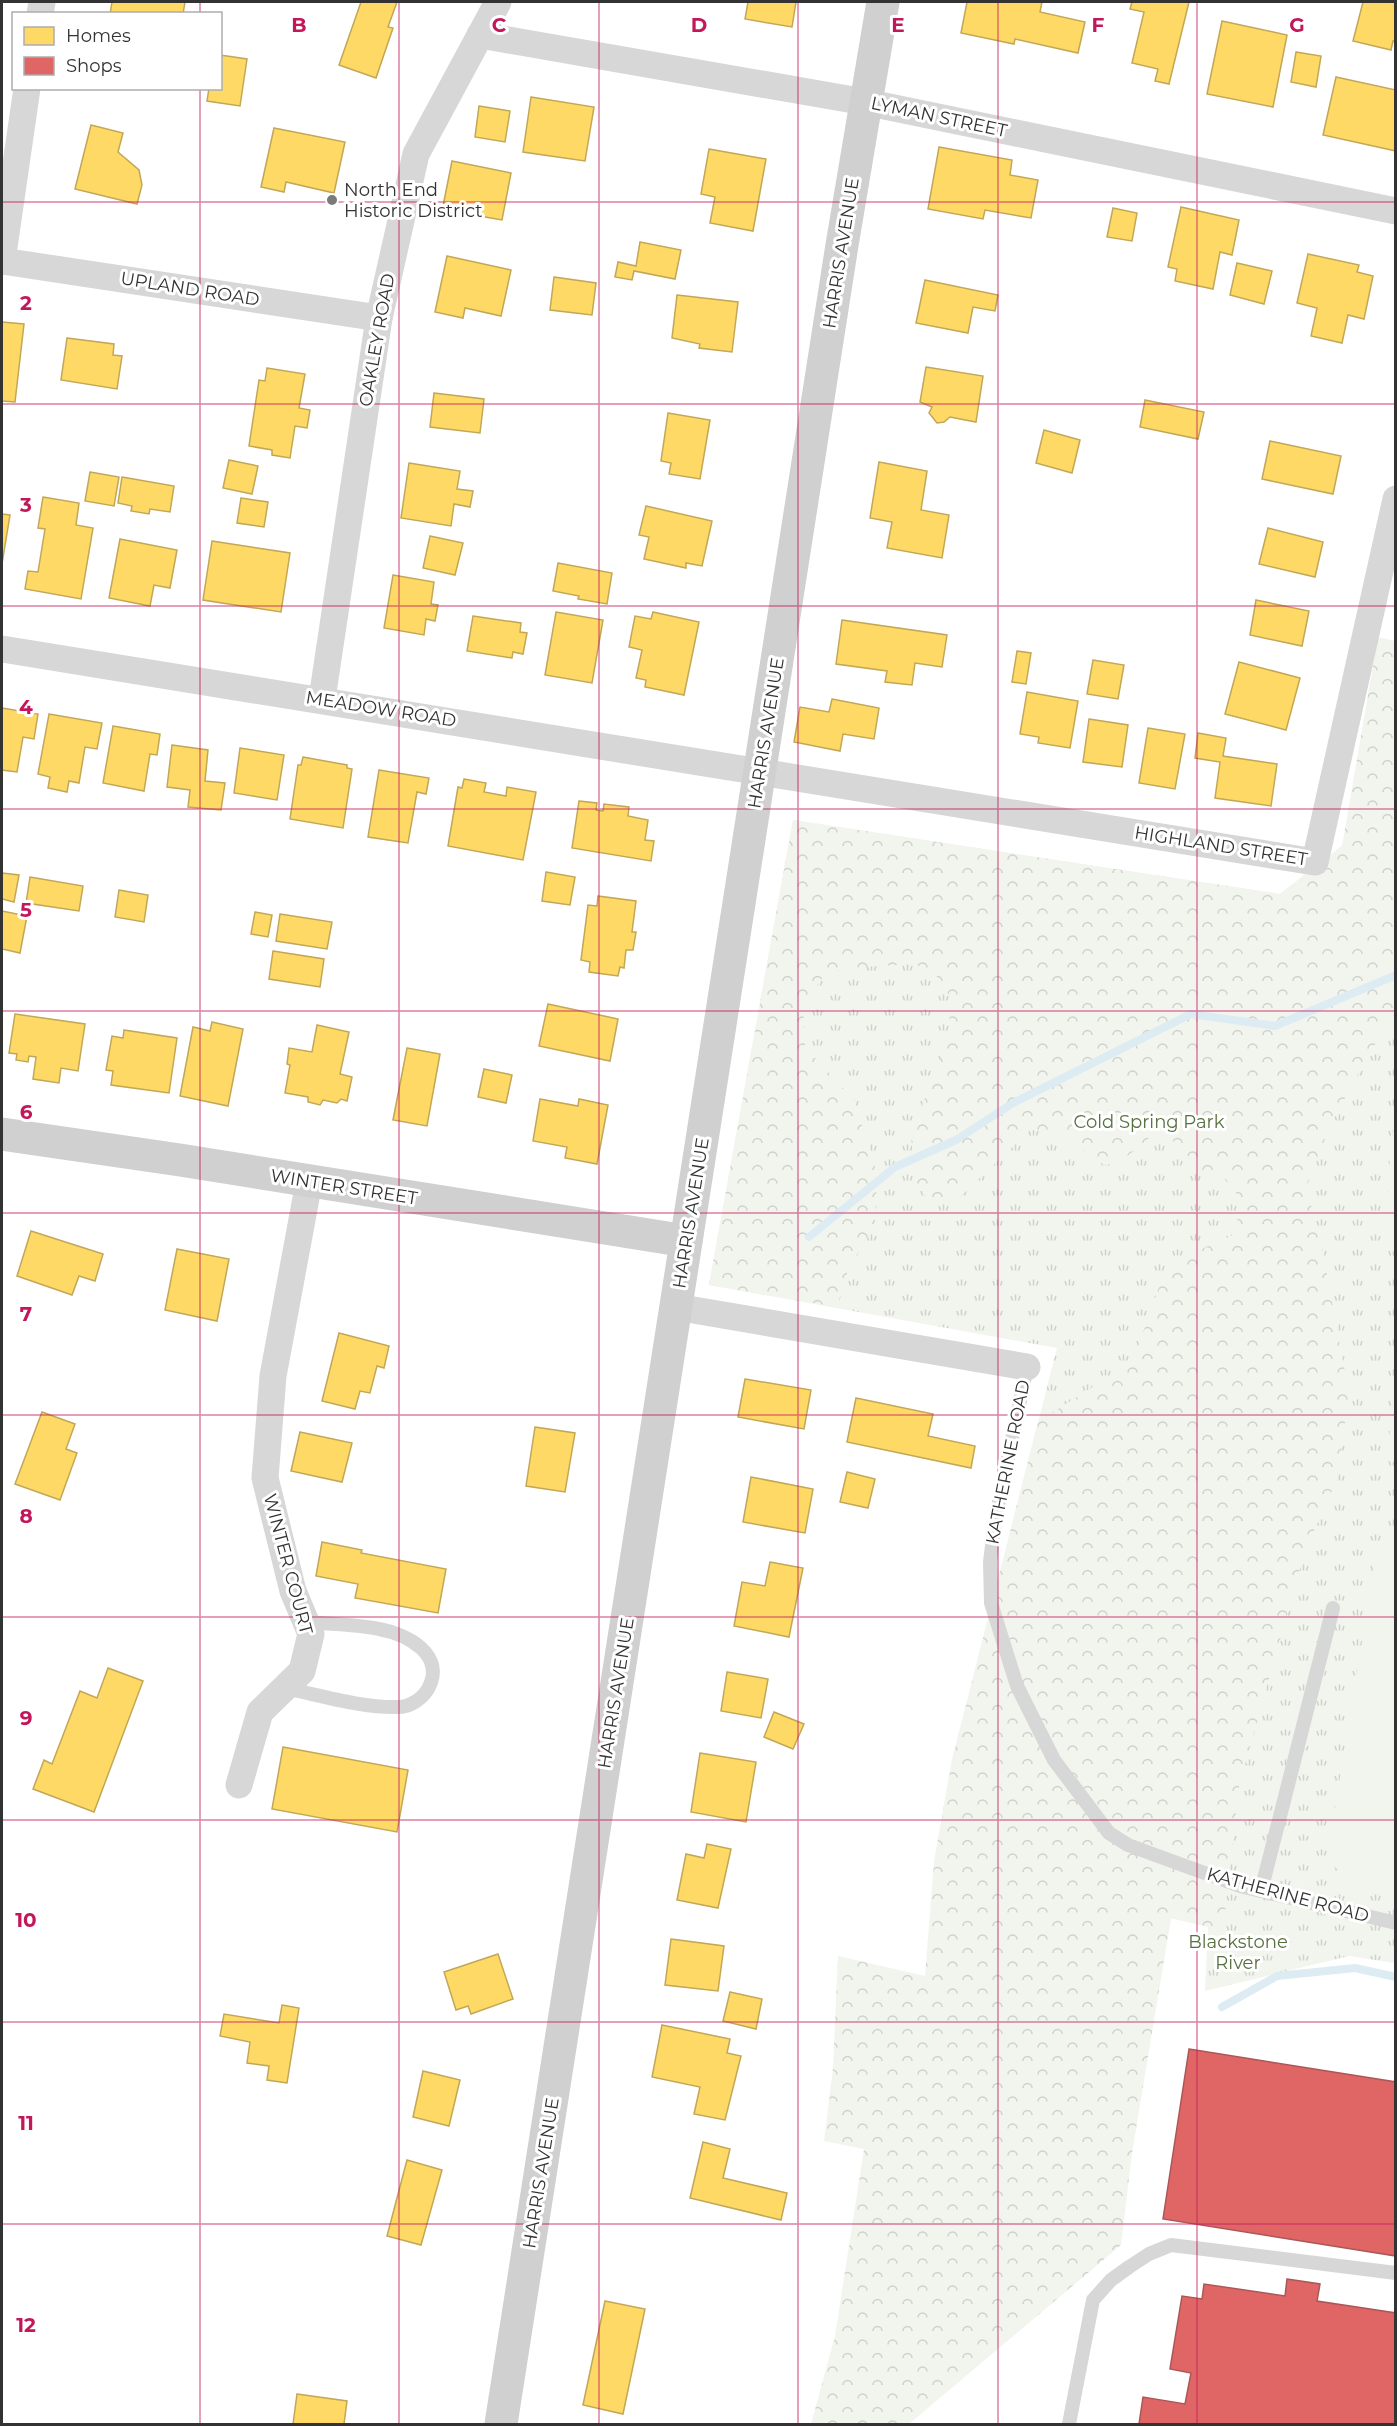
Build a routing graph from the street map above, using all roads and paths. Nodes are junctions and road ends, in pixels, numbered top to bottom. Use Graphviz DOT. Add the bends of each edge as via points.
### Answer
graph roads {
  1 [pos="498,2"];
  2 [pos="883,2"];
  3 [pos="480,35"];
  4 [pos="27,90"];
  5 [pos="866,102"];
  6 [pos="1395,211"];
  7 [pos="2,261"];
  8 [pos="379,318"];
  9 [pos="1395,499"];
  10 [pos="2,649"];
  11 [pos="322,699"];
  12 [pos="760,771"];
  13 [pos="2,1134"];
  14 [pos="309,1182"];
  15 [pos="686,1241"];
  16 [pos="676,1307"];
  17 [pos="1027,1367"];
  18 [pos="1333,1608"];
  19 [pos="306,1622"];
  20 [pos="284,1688"];
  21 [pos="239,1785"];
  22 [pos="1261,1891"];
  23 [pos="1395,1923"];
  24 [pos="1395,2272"];
  25 [pos="501,2424"];
  26 [pos="1070,2424"];
  1 -- 3 [label="street, OAKLEY ROAD"];
  2 -- 5 [label="main road, HARRIS AVENUE"];
  3 -- 5 [label="street, LYMAN STREET"];
  3 -- 8 [label="street, OAKLEY ROAD" via="416,154"];
  4 -- 7 [label="street"];
  5 -- 6 [label="street, LYMAN STREET"];
  5 -- 12 [label="main road, HARRIS AVENUE"];
  7 -- 8 [label="street, UPLAND ROAD"];
  8 -- 11 [label="street, OAKLEY ROAD"];
  9 -- 12 [label="street, HIGHLAND STREET" via="1315,862"];
  10 -- 11 [label="street, MEADOW ROAD"];
  11 -- 12 [label="street, MEADOW ROAD"];
  12 -- 15 [label="main road, HARRIS AVENUE"];
  13 -- 14 [label="main road, WINTER STREET"];
  14 -- 15 [label="main road, WINTER STREET"];
  14 -- 19 [label="street, WINTER COURT" via="273,1376 265,1478 293,1591"];
  15 -- 16 [label="main road, HARRIS AVENUE"];
  16 -- 17 [label="street, KATHERINE ROAD"];
  16 -- 25 [label="main road, HARRIS AVENUE"];
  17 -- 22 [label="lane, KATHERINE ROAD" via="990,1562 992,1603 1017,1686 1054,1760 1109,1833 1139,1849"];
  18 -- 22 [label="lane"];
  19 -- 20 [label="street, WINTER COURT" via="311,1634 302,1671"];
  19 -- 20 [label="lane" via="381,1629 408,1639 428,1653 434,1668 428,1688 416,1702 399,1707"];
  20 -- 21 [label="street, WINTER COURT" via="260,1712"];
  22 -- 23 [label="lane, KATHERINE ROAD"];
  24 -- 26 [label="lane" via="1171,2245 1149,2254 1111,2280 1094,2300"];
}
